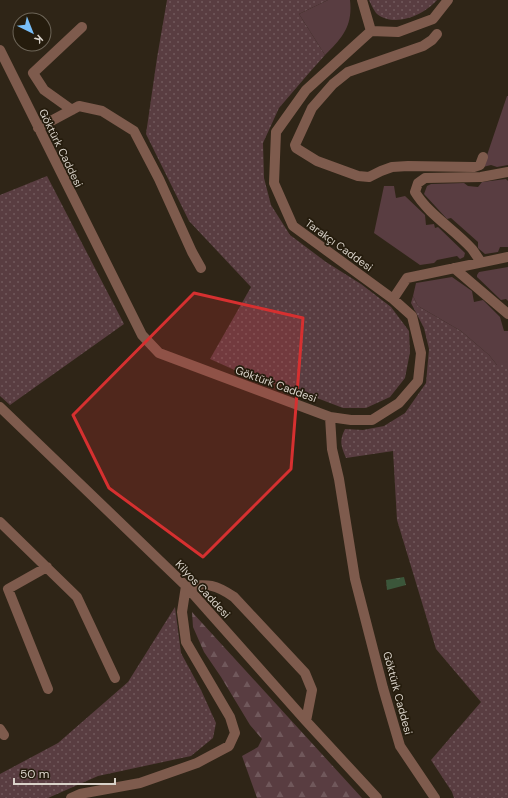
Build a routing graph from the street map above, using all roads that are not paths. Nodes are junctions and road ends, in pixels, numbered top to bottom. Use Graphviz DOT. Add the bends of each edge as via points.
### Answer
graph roads {
  1 [pos="362,0"];
  2 [pos="448,0"];
  3 [pos="82,27"];
  4 [pos="371,31"];
  5 [pos="436,34"];
  6 [pos="0,50"];
  7 [pos="72,110"];
  8 [pos="38,128"];
  9 [pos="482,157"];
  10 [pos="508,172"];
  11 [pos="508,257"];
  12 [pos="481,262"];
  13 [pos="201,268"];
  14 [pos="454,268"];
  15 [pos="393,299"];
  16 [pos="508,314"];
  17 [pos="0,407"];
  18 [pos="330,417"];
  19 [pos="0,522"];
  20 [pos="47,567"];
  21 [pos="186,586"];
  22 [pos="115,678"];
  23 [pos="48,689"];
  24 [pos="306,721"];
  25 [pos="71,798"];
  26 [pos="376,798"];
  27 [pos="435,798"];
  1 -- 4 [label="street"];
  2 -- 4 [label="street" via="433,19 398,32"];
  3 -- 7 [label="street" via="34,73 44,90"];
  4 -- 15 [label="street, Tarakçı Caddesi" via="306,90 276,132 274,183 293,226"];
  5 -- 9 [label="street" via="423,46 348,72 332,84 312,108 296,148 317,161 358,176 369,177 392,167 474,167 480,165"];
  6 -- 8 [label="street, Göktürk Caddesi"];
  7 -- 8 [label="street"];
  7 -- 13 [label="street" via="79,106 102,112 134,131"];
  8 -- 18 [label="street, Göktürk Caddesi" via="142,335 159,353"];
  10 -- 12 [label="street" via="481,177 425,178 418,183 415,192"];
  11 -- 12 [label="street"];
  12 -- 14 [label="street"];
  14 -- 15 [label="street" via="407,278"];
  14 -- 16 [label="street"];
  15 -- 18 [label="street, Tarakçı Caddesi" via="412,316 421,353 418,381 399,403 372,420"];
  17 -- 21 [label="street, Kilyos Caddesi"];
  18 -- 27 [label="street, Göktürk Caddesi" via="332,449 355,579 383,688 400,746"];
  19 -- 20 [label="street"];
  20 -- 22 [label="street" via="77,596"];
  20 -- 23 [label="street" via="8,590"];
  21 -- 24 [label="street, Kilyos Caddesi"];
  21 -- 24 [label="street" via="204,584 220,588 234,596 306,673 312,690"];
  21 -- 25 [label="street" via="182,612 186,642 230,716 235,733 228,746 198,763 140,783"];
  24 -- 26 [label="street, Kilyos Caddesi"];
}
